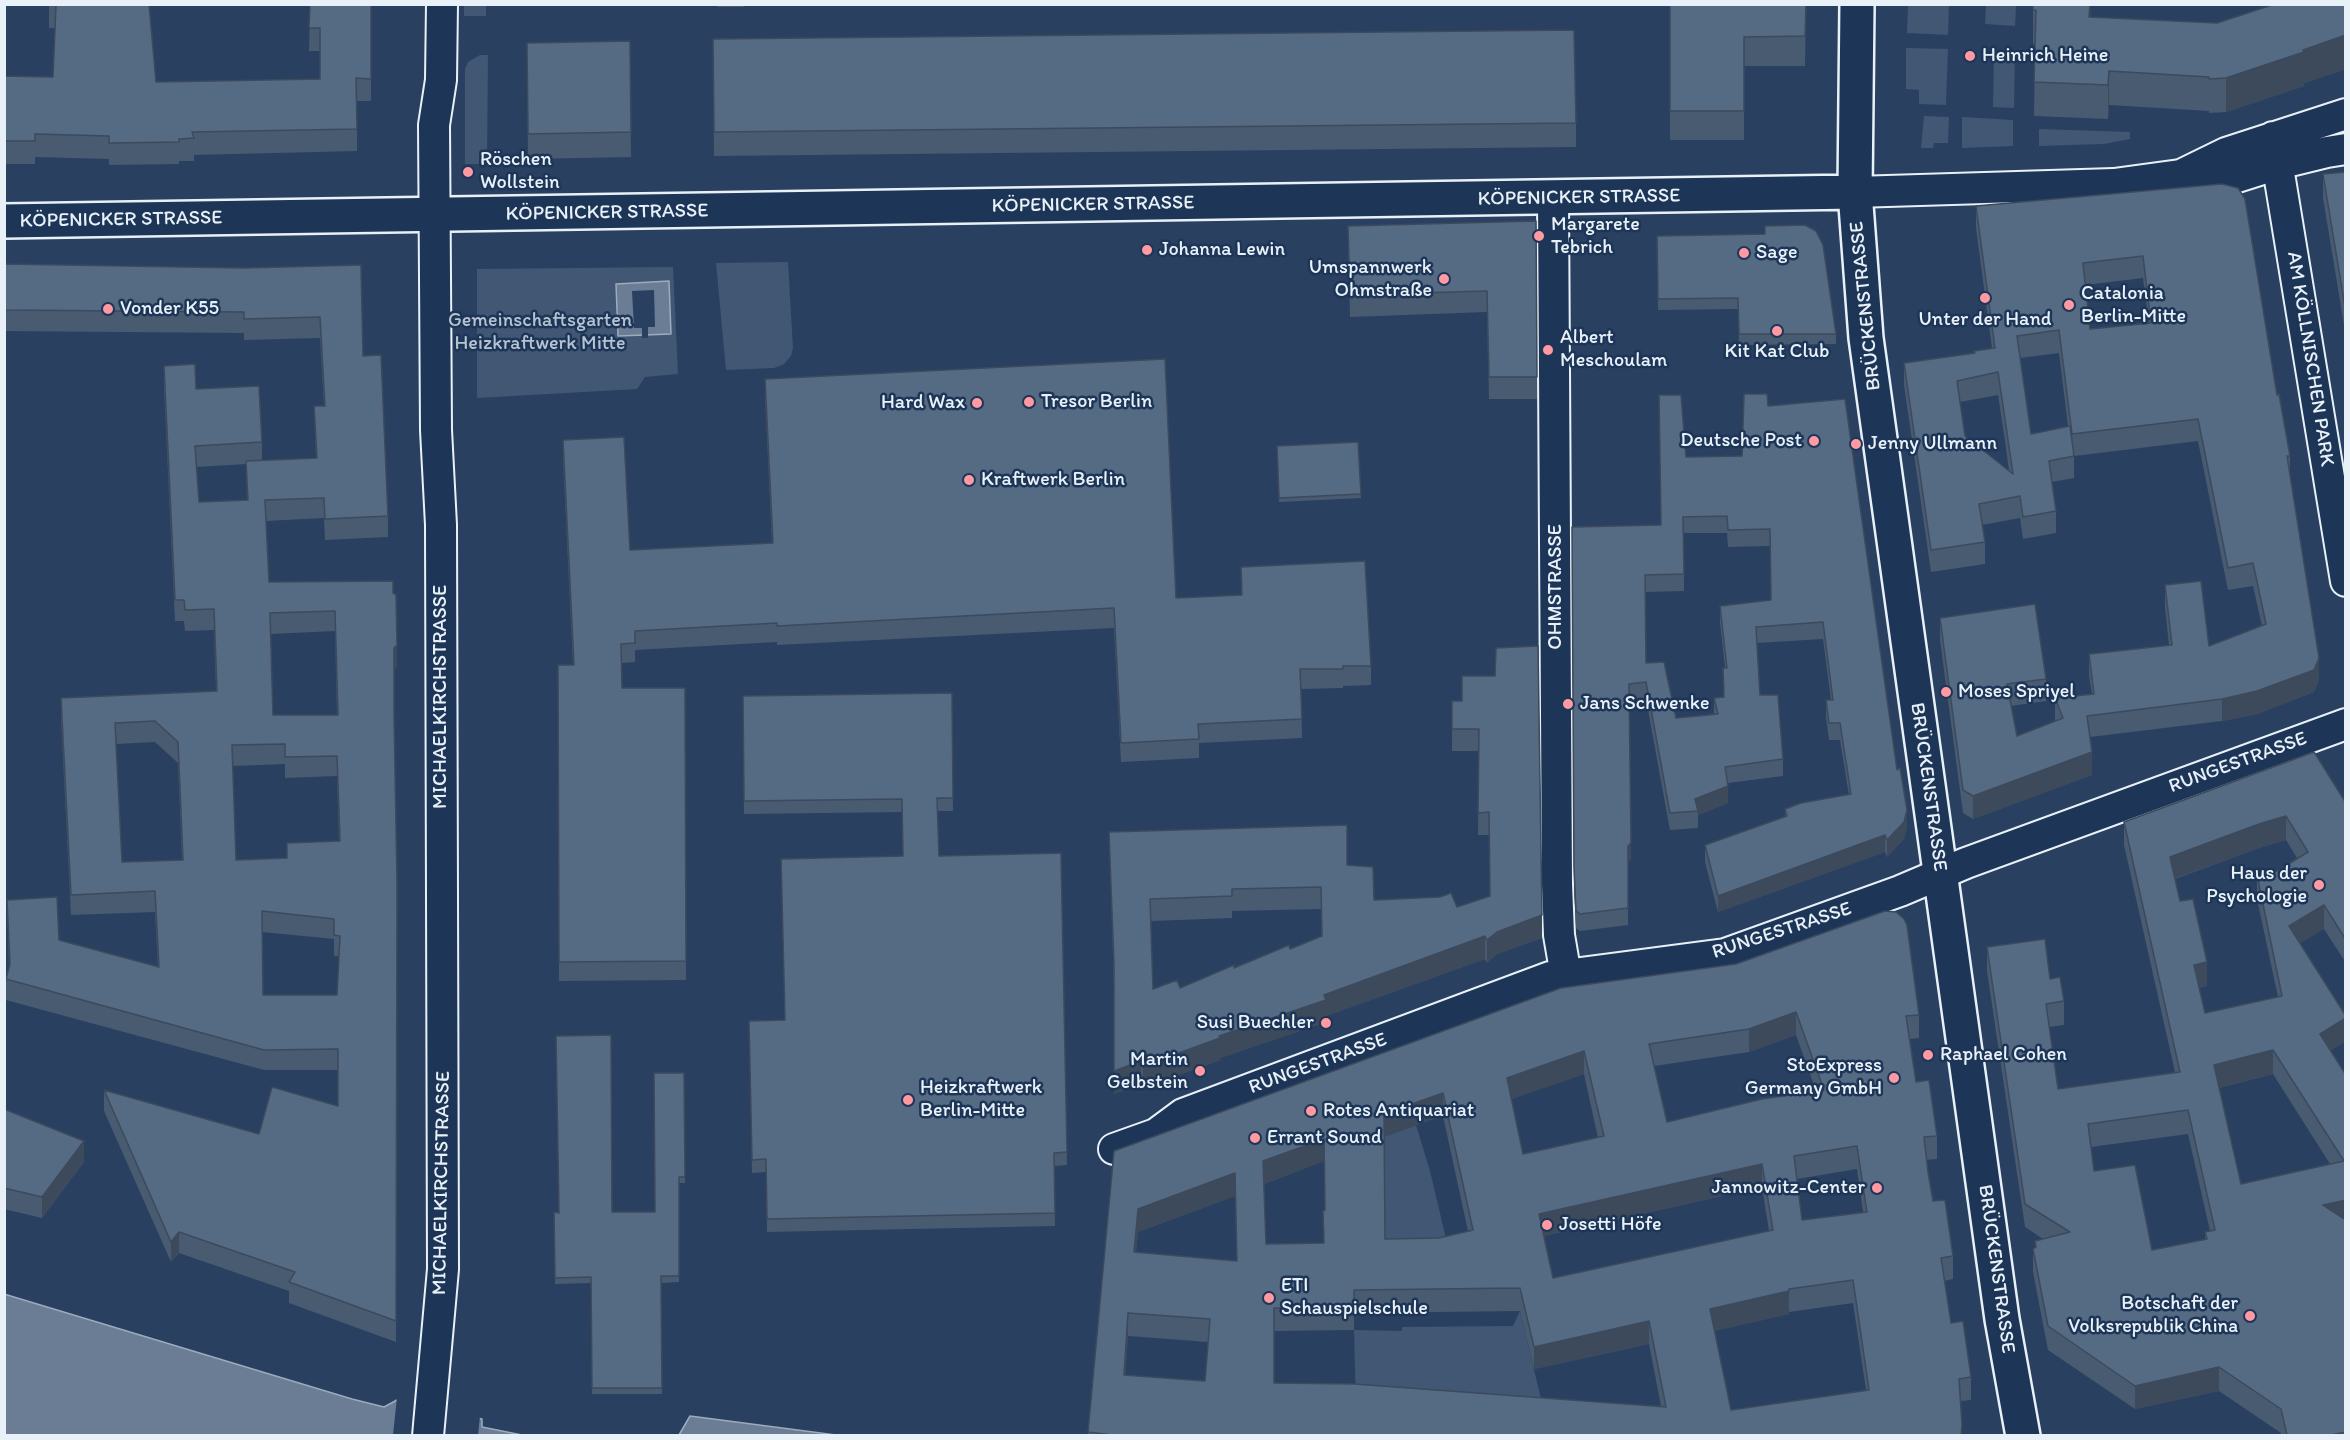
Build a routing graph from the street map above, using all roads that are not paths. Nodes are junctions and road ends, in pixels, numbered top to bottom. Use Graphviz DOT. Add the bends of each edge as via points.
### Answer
graph roads {
  1 [pos="442,4"];
  2 [pos="1857,4"];
  3 [pos="2346,114"];
  4 [pos="2346,149"];
  5 [pos="2276,151"];
  6 [pos="1855,192"];
  7 [pos="1553,198"];
  8 [pos="434,215"];
  9 [pos="4,221"];
  10 [pos="2346,581"];
  11 [pos="2346,724"];
  12 [pos="1940,874"];
  13 [pos="1566,976"];
  14 [pos="1114,1149"];
  15 [pos="2013,1381"];
  16 [pos="428,1436"];
  17 [pos="2024,1436"];
  18 [pos="2042,1436"];
  1 -- 8 [label="street, MICHAELKIRCHSTRASSE" via="441,80 434,126"];
  2 -- 6 [label="main road, BRÜCKENSTRASSE"];
  3 -- 5 [label="street, KÖPENICKER STRASSE"];
  4 -- 5 [label="street, KÖPENICKER STRASSE"];
  5 -- 6 [label="street, KÖPENICKER STRASSE" via="2234,178 2180,175 2114,184"];
  5 -- 10 [label="street, AM KÖLLNISCHEN PARK"];
  6 -- 7 [label="main road, KÖPENICKER STRASSE"];
  6 -- 12 [label="main road, BRÜCKENSTRASSE" via="1866,338"];
  7 -- 8 [label="main road, KÖPENICKER STRASSE"];
  7 -- 13 [label="street, OHMSTRASSE" via="1557,884"];
  8 -- 9 [label="main road, KÖPENICKER STRASSE"];
  8 -- 16 [label="street, MICHAELKIRCHSTRASSE" via="441,525 443,1269"];
  11 -- 12 [label="street, RUNGESTRASSE"];
  12 -- 13 [label="street, RUNGESTRASSE" via="1725,954"];
  12 -- 15 [label="main road, BRÜCKENSTRASSE"];
  13 -- 14 [label="street, RUNGESTRASSE" via="1550,977 1183,1114 1156,1134"];
  15 -- 17 [label="main road, BRÜCKENSTRASSE"];
  15 -- 18 [label="main road, BRÜCKENSTRASSE"];
}
